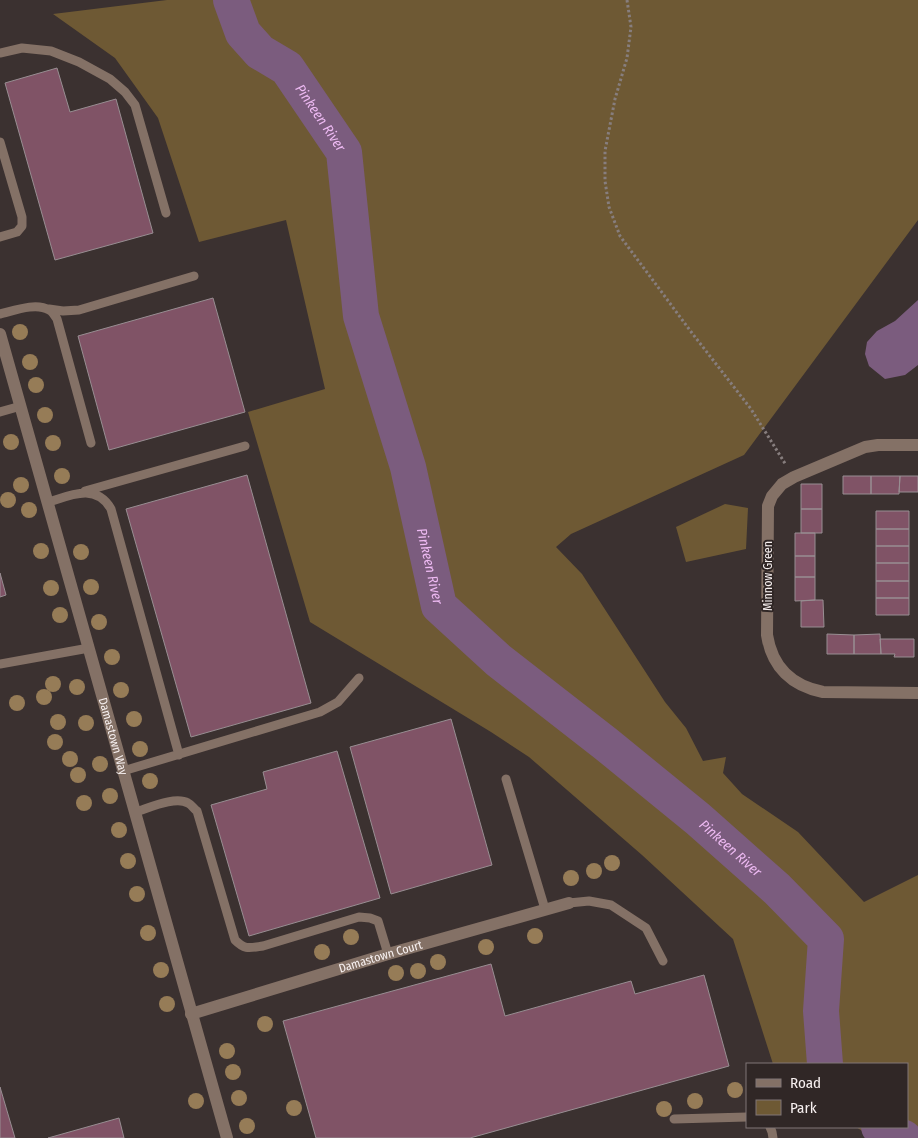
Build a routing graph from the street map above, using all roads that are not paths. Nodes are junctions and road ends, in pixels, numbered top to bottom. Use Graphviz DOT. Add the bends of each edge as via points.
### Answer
graph roads {
  1 [pos="0,53"];
  2 [pos="0,142"];
  3 [pos="166,213"];
  4 [pos="0,237"];
  5 [pos="194,276"];
  6 [pos="48,309"];
  7 [pos="0,314"];
  8 [pos="0,334"];
  9 [pos="21,406"];
  10 [pos="0,412"];
  11 [pos="91,443"];
  12 [pos="918,445"];
  13 [pos="246,446"];
  14 [pos="78,493"];
  15 [pos="49,502"];
  16 [pos="89,648"];
  17 [pos="0,664"];
  18 [pos="358,678"];
  19 [pos="918,692"];
  20 [pos="179,755"];
  21 [pos="123,771"];
  22 [pos="506,779"];
  23 [pos="135,812"];
  24 [pos="569,903"];
  25 [pos="545,910"];
  26 [pos="388,954"];
  27 [pos="663,962"];
  28 [pos="191,1014"];
  29 [pos="746,1118"];
  30 [pos="674,1119"];
  31 [pos="227,1138"];
  1 -- 3 [label="lane" via="22,48 51,51 79,62 125,92 135,106"];
  2 -- 4 [label="lane" via="22,226 17,232"];
  5 -- 6 [label="lane" via="80,310"];
  6 -- 7 [label="lane" via="32,307"];
  6 -- 11 [label="lane" via="57,318"];
  8 -- 9 [label="street, Damastown Way"];
  9 -- 10 [label="lane"];
  9 -- 15 [label="street, Damastown Way"];
  12 -- 19 [label="street, Minnow Green" via="865,447 794,477 782,484 772,496 768,506 767,635 774,658 782,670 801,686 823,692"];
  13 -- 14 [label="lane"];
  14 -- 15 [label="lane"];
  14 -- 20 [label="lane" via="98,495 111,509"];
  15 -- 16 [label="street, Damastown Way"];
  16 -- 17 [label="lane"];
  16 -- 21 [label="street, Damastown Way"];
  18 -- 20 [label="lane" via="338,702 320,712"];
  20 -- 21 [label="lane"];
  21 -- 23 [label="street, Damastown Way"];
  22 -- 25 [label="lane"];
  23 -- 26 [label="lane" via="171,801 190,803 197,811 235,940 241,946 263,946 359,917 378,921"];
  23 -- 28 [label="street, Damastown Way"];
  24 -- 25 [label="street, Damastown Court"];
  24 -- 27 [label="lane" via="589,901 610,905 646,928"];
  25 -- 26 [label="street, Damastown Court"];
  26 -- 28 [label="street, Damastown Court"];
  28 -- 31 [label="street, Damastown Way"];
  29 -- 30 [label="lane"];
}
